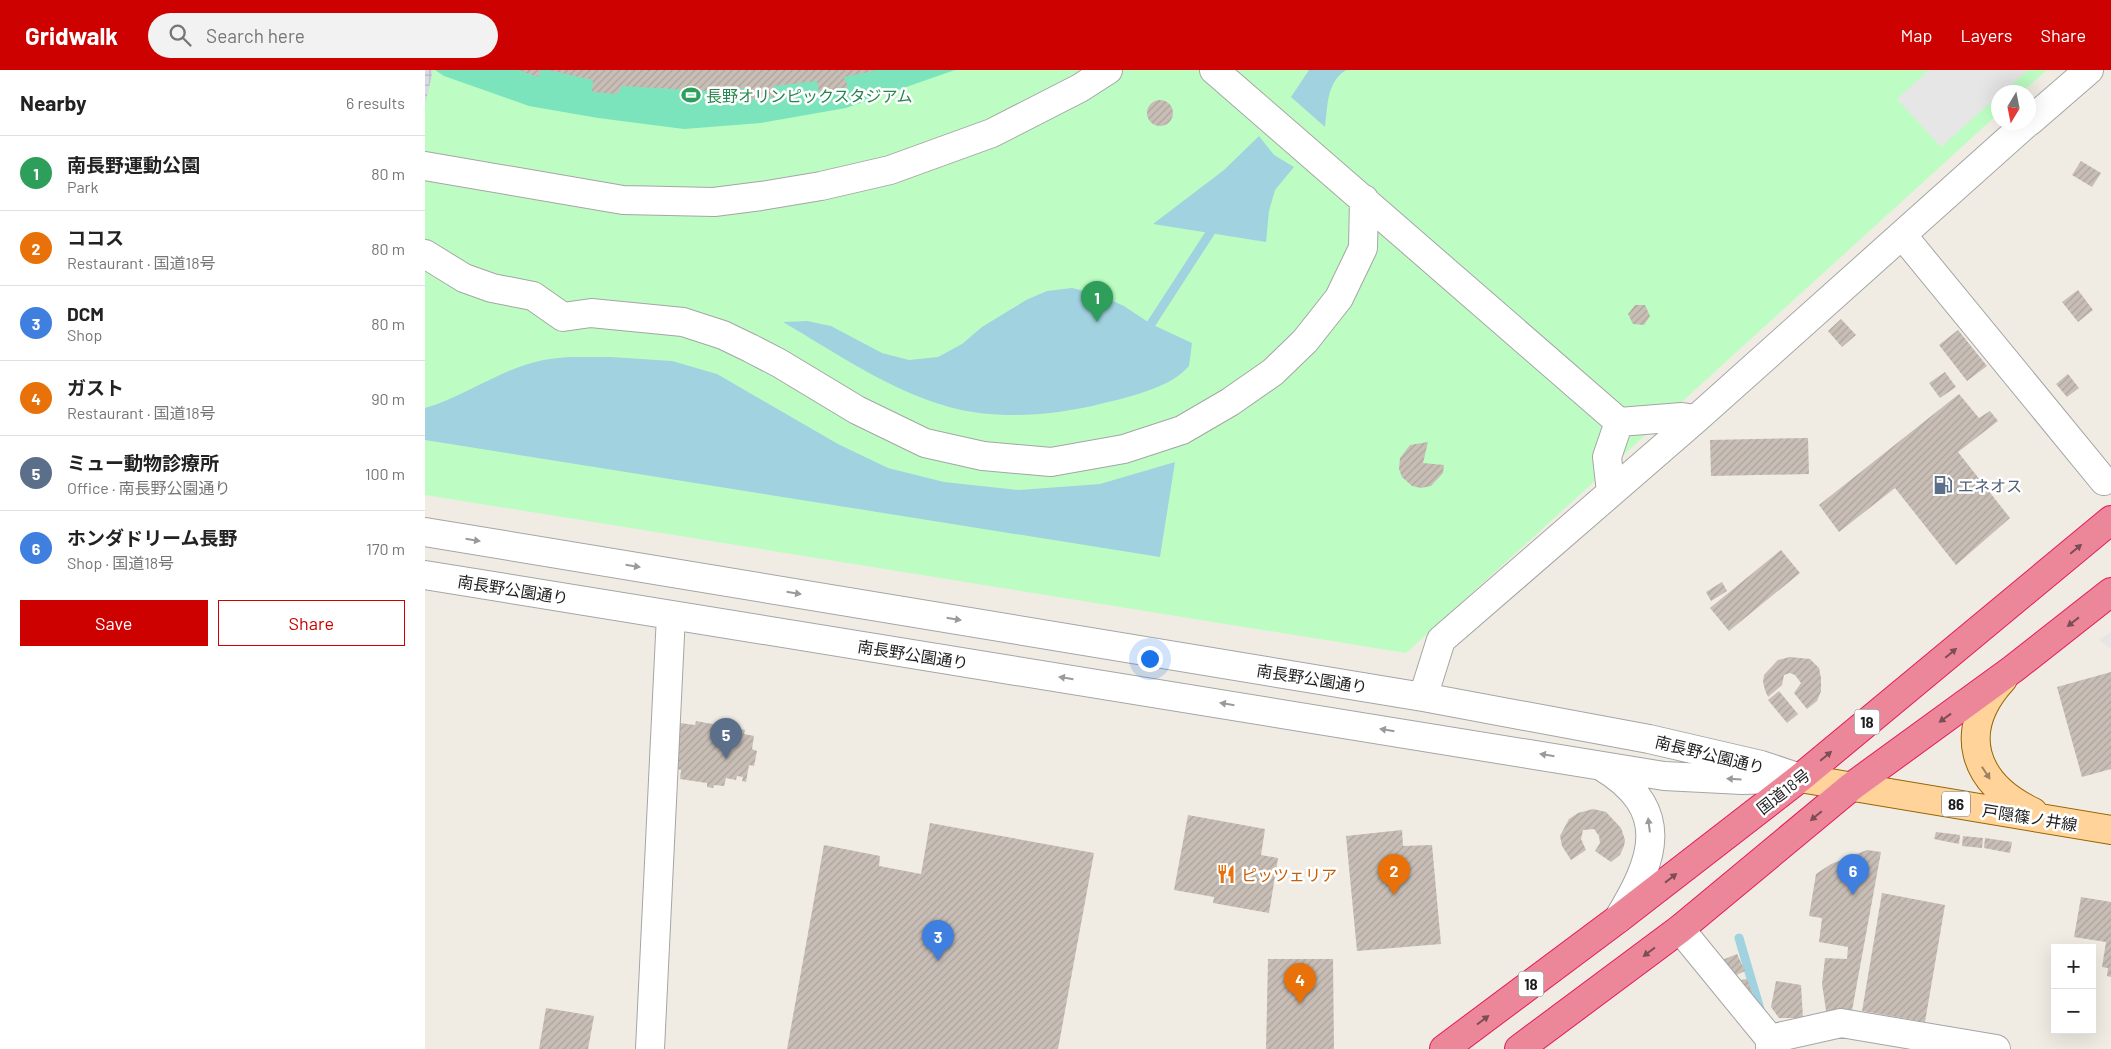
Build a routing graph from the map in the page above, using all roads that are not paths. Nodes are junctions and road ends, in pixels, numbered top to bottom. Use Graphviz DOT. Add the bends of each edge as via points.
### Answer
graph roads {
  1 [pos="1108,70"];
  2 [pos="1214,70"];
  3 [pos="2089,70"];
  4 [pos="2036,115"];
  5 [pos="2019,130"];
  6 [pos="425,166"];
  7 [pos="1364,199"];
  8 [pos="1903,236"];
  9 [pos="425,254"];
  10 [pos="1696,419"];
  11 [pos="1619,422"];
  12 [pos="2104,481"];
  13 [pos="1611,492"];
  14 [pos="2111,520"];
  15 [pos="425,532"];
  16 [pos="425,575"];
  17 [pos="2111,592"];
  18 [pos="671,615"];
  19 [pos="2013,669"];
  20 [pos="1423,697"];
  21 [pos="1596,763"];
  22 [pos="1800,778"];
  23 [pos="1851,787"];
  24 [pos="2051,820"];
  25 [pos="2111,830"];
  26 [pos="1618,919"];
  27 [pos="1680,930"];
  28 [pos="1770,1044"];
  29 [pos="650,1049"];
  30 [pos="1444,1049"];
  31 [pos="1519,1049"];
  32 [pos="1996,1049"];
  1 -- 6 [label="street" via="993,133 890,170 761,196 714,202 623,200"];
  2 -- 7 [label="street"];
  3 -- 4 [label="street"];
  5 -- 8 [label="street"];
  7 -- 9 [label="street" via="1363,248 1339,298 1305,341 1273,372 1182,430 1124,449 1051,462 983,456 925,443 857,410 779,363 723,335 683,322 622,315 591,313 563,317 533,296 492,288 464,278"];
  7 -- 11 [label="street"];
  8 -- 10 [label="street"];
  8 -- 12 [label="street"];
  10 -- 11 [label="street" via="1682,417"];
  10 -- 13 [label="street"];
  11 -- 13 [label="street" via="1607,457"];
  13 -- 20 [label="street" via="1441,640"];
  22 -- 14 [label="highway, 国道18号 / 18, one-way"];
  15 -- 20 [label="street, 南長野公園通り, one-way"];
  16 -- 18 [label="street, 南長野公園通り"];
  17 -- 19 [label="highway, one-way"];
  21 -- 18 [label="street, 南長野公園通り, one-way"];
  18 -- 29 [label="street"];
  19 -- 23 [label="highway, one-way"];
  19 -- 24 [label="main road, one-way" via="1984,702 1977,726 1977,754 1995,787 2014,802"];
  20 -- 22 [label="street, 南長野公園通り" via="1649,738 1761,765"];
  22 -- 21 [label="street, 南長野公園通り, one-way" via="1742,780 1664,776"];
  26 -- 21 [label="street, one-way" via="1635,892 1642,873 1650,844 1650,824 1648,814 1636,795 1615,774"];
  22 -- 23 [label="main road, 戸隠篠ノ井線 / 86"];
  26 -- 22 [label="highway, 国道18号 / 18, one-way"];
  23 -- 24 [label="main road, 戸隠篠ノ井線 / 86"];
  23 -- 27 [label="highway, one-way"];
  24 -- 25 [label="main road, 戸隠篠ノ井線 / 86"];
  30 -- 26 [label="highway, 国道18号 / 18, one-way"];
  27 -- 28 [label="street"];
  27 -- 31 [label="highway, one-way"];
  28 -- 32 [label="street" via="1841,1023"];
}
